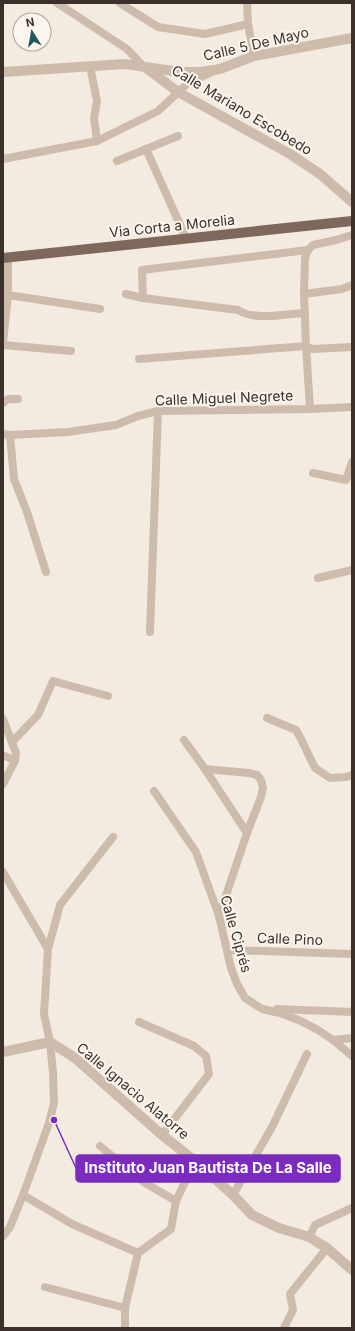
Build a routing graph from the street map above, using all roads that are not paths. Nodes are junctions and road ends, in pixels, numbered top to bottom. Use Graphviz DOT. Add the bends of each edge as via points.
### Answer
graph roads {
  1 [pos="57,3"];
  2 [pos="120,3"];
  3 [pos="247,3"];
  4 [pos="248,24"];
  5 [pos="352,38"];
  6 [pos="254,56"];
  7 [pos="90,66"];
  8 [pos="143,66"];
  9 [pos="220,69"];
  10 [pos="3,72"];
  11 [pos="178,92"];
  12 [pos="178,136"];
  13 [pos="97,141"];
  14 [pos="146,149"];
  15 [pos="3,159"];
  16 [pos="117,161"];
  17 [pos="352,202"];
  18 [pos="349,220"];
  19 [pos="352,235"];
  20 [pos="186,238"];
  21 [pos="308,250"];
  22 [pos="5,257"];
  23 [pos="352,285"];
  24 [pos="126,294"];
  25 [pos="304,294"];
  26 [pos="8,295"];
  27 [pos="143,298"];
  28 [pos="100,308"];
  29 [pos="305,313"];
  30 [pos="3,342"];
  31 [pos="3,345"];
  32 [pos="306,346"];
  33 [pos="352,347"];
  34 [pos="71,351"];
  35 [pos="139,359"];
  36 [pos="18,399"];
  37 [pos="3,403"];
  38 [pos="352,406"];
  39 [pos="310,408"];
  40 [pos="158,411"];
  41 [pos="7,434"];
  42 [pos="352,462"];
  43 [pos="313,473"];
  44 [pos="352,570"];
  45 [pos="46,572"];
  46 [pos="318,578"];
  47 [pos="150,632"];
  48 [pos="108,696"];
  49 [pos="267,718"];
  50 [pos="3,719"];
  51 [pos="184,740"];
  52 [pos="12,742"];
  53 [pos="3,755"];
  54 [pos="15,761"];
  55 [pos="205,769"];
  56 [pos="352,776"];
  57 [pos="3,784"];
  58 [pos="154,791"];
  59 [pos="247,833"];
  60 [pos="113,837"];
  61 [pos="3,872"];
  62 [pos="219,916"];
  63 [pos="48,949"];
  64 [pos="228,950"];
  65 [pos="352,954"];
  66 [pos="262,1009"];
  67 [pos="352,1012"];
  68 [pos="139,1022"];
  69 [pos="352,1038"];
  70 [pos="333,1040"];
  71 [pos="50,1042"];
  72 [pos="3,1052"];
  73 [pos="307,1054"];
  74 [pos="352,1056"];
  75 [pos="162,1135"];
  76 [pos="100,1146"];
  77 [pos="195,1161"];
  78 [pos="23,1195"];
  79 [pos="233,1195"];
  80 [pos="176,1201"];
  81 [pos="352,1208"];
  82 [pos="3,1236"];
  83 [pos="309,1237"];
  84 [pos="327,1248"];
  85 [pos="138,1253"];
  86 [pos="352,1270"];
  87 [pos="45,1287"];
  88 [pos="125,1308"];
  89 [pos="125,1328"];
  90 [pos="284,1328"];
  1 -- 8 [label="street, Calle Mariano Escobedo" via="128,49"];
  2 -- 4 [label="street" via="158,27 205,34"];
  3 -- 4 [label="street"];
  4 -- 6 [label="street"];
  5 -- 6 [label="street, Calle 5 De Mayo"];
  6 -- 9 [label="street, Calle 5 De Mayo"];
  7 -- 8 [label="street, Calle 5 De Mayo"];
  7 -- 10 [label="street, Calle 5 De Mayo"];
  7 -- 13 [label="street" via="97,101 94,118"];
  8 -- 9 [label="street, Calle 5 De Mayo" via="180,72"];
  8 -- 11 [label="street, Calle Mariano Escobedo"];
  9 -- 11 [label="street" via="187,84"];
  11 -- 13 [label="street" via="158,111"];
  11 -- 17 [label="street, Calle Mariano Escobedo" via="290,154 320,174"];
  12 -- 14 [label="street"];
  13 -- 15 [label="street"];
  14 -- 16 [label="street"];
  14 -- 20 [label="street"];
  18 -- 20 [label="main road, Via Corta a Morelia"];
  19 -- 21 [label="street" via="313,245"];
  20 -- 22 [label="main road, Via Corta a Morelia"];
  21 -- 25 [label="street" via="305,258"];
  21 -- 27 [label="street" via="142,270"];
  22 -- 26 [label="street"];
  23 -- 25 [label="street" via="342,289"];
  24 -- 27 [label="street"];
  25 -- 29 [label="street"];
  26 -- 28 [label="street"];
  26 -- 30 [label="street"];
  27 -- 29 [label="street" via="238,310 253,316"];
  29 -- 32 [label="street"];
  31 -- 34 [label="street"];
  32 -- 33 [label="street" via="312,349"];
  32 -- 35 [label="street"];
  32 -- 39 [label="street"];
  36 -- 37 [label="street" via="8,399"];
  38 -- 39 [label="street, Calle Miguel Negrete"];
  39 -- 40 [label="street, Calle Miguel Negrete"];
  40 -- 41 [label="street, Calle Miguel Negrete" via="116,424 68,432"];
  40 -- 47 [label="street"];
  41 -- 45 [label="street" via="14,479"];
  42 -- 43 [label="street" via="346,480"];
  44 -- 46 [label="street"];
  48 -- 52 [label="street" via="53,681 38,715"];
  49 -- 56 [label="street" via="296,730 315,768 330,778"];
  50 -- 52 [label="street"];
  51 -- 55 [label="street"];
  52 -- 54 [label="street" via="16,753"];
  53 -- 54 [label="street"];
  54 -- 57 [label="street"];
  55 -- 59 [label="street"];
  55 -- 59 [label="street" via="249,773 257,775 261,780 261,797"];
  58 -- 62 [label="street, Calle Ciprés" via="196,852"];
  59 -- 62 [label="street"];
  60 -- 63 [label="street" via="60,905"];
  61 -- 63 [label="street"];
  62 -- 64 [label="street, Calle Ciprés"];
  63 -- 71 [label="street" via="44,1014"];
  64 -- 65 [label="street, Calle Pino"];
  64 -- 66 [label="street, Calle Ciprés" via="237,984 246,998"];
  66 -- 67 [label="street"];
  66 -- 70 [label="street, Calle Ciprés" via="301,1021"];
  68 -- 75 [label="street" via="194,1046 206,1056 209,1074"];
  69 -- 70 [label="street"];
  70 -- 74 [label="street, Calle Ciprés"];
  71 -- 72 [label="street"];
  71 -- 75 [label="street, Calle Ignacio Alatorre" via="75,1058"];
  71 -- 78 [label="street" via="54,1103"];
  73 -- 79 [label="street" via="272,1127"];
  75 -- 77 [label="street, Calle Ignacio Alatorre"];
  76 -- 80 [label="street" via="145,1183"];
  77 -- 79 [label="street, Calle Ignacio Alatorre"];
  77 -- 80 [label="street"];
  78 -- 82 [label="street" via="10,1227"];
  78 -- 85 [label="street" via="72,1224"];
  79 -- 83 [label="street, Calle Ignacio Alatorre" via="252,1215 279,1228"];
  80 -- 85 [label="street" via="171,1229"];
  81 -- 83 [label="street" via="315,1225"];
  83 -- 84 [label="street, Calle Ignacio Alatorre"];
  84 -- 86 [label="street, Calle Ignacio Alatorre"];
  84 -- 90 [label="street" via="290,1294 293,1310"];
  85 -- 88 [label="street"];
  87 -- 88 [label="street"];
  88 -- 89 [label="street"];
}
